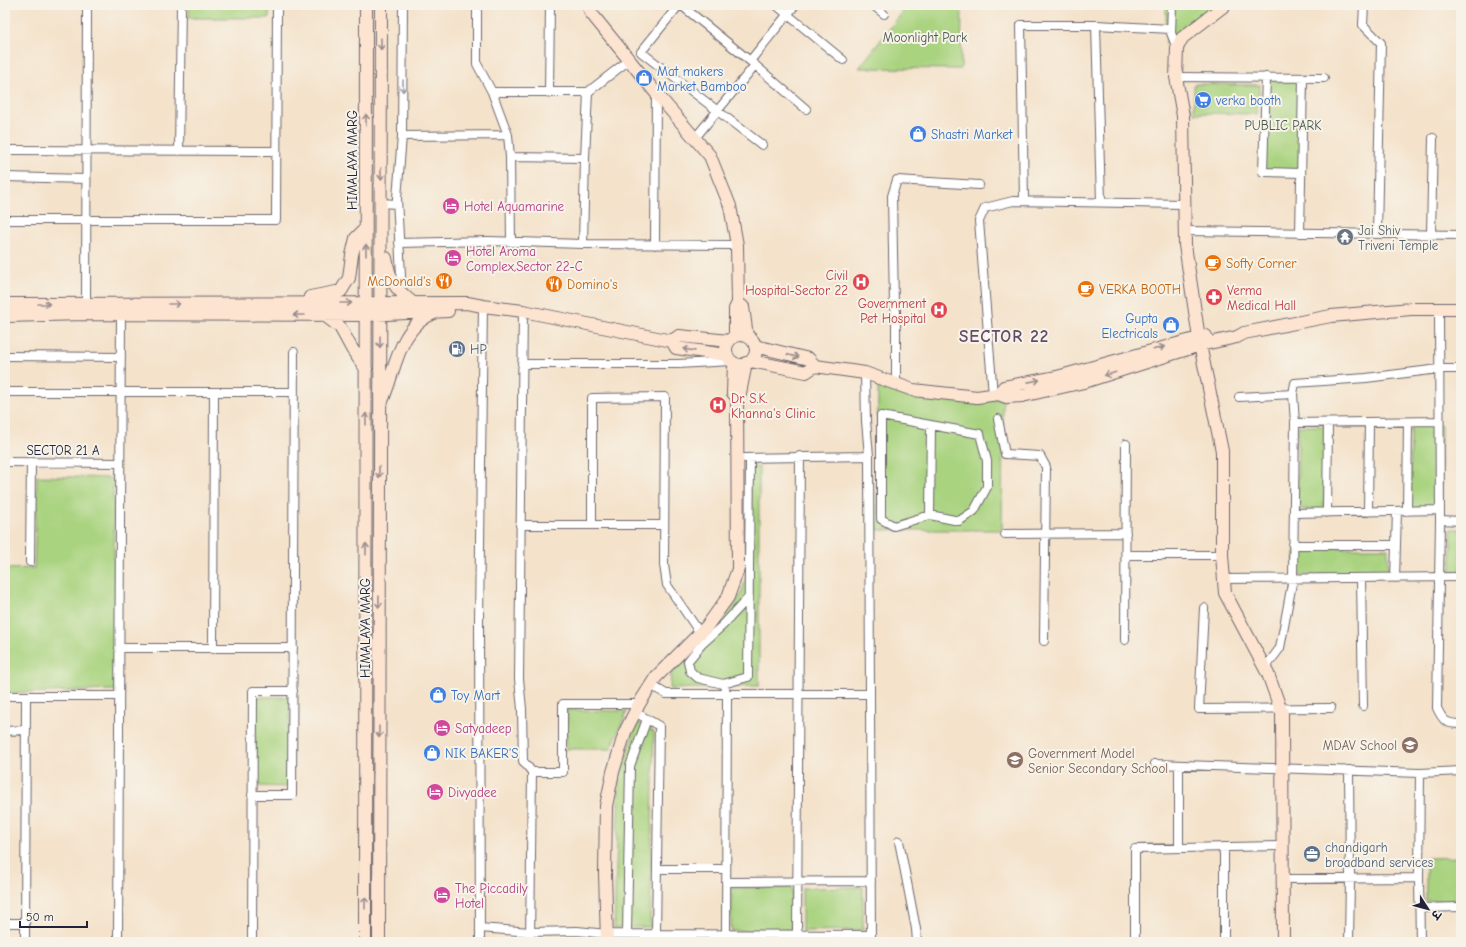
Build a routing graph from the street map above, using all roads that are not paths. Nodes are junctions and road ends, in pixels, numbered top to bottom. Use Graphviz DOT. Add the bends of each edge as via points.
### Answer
graph roads {
  1 [pos="87,5"];
  2 [pos="181,5"];
  3 [pos="277,5"];
  4 [pos="366,5"];
  5 [pos="381,5"];
  6 [pos="403,5"];
  7 [pos="478,5"];
  8 [pos="550,5"];
  9 [pos="588,5"];
  10 [pos="680,5"];
  11 [pos="776,5"];
  12 [pos="795,5"];
  13 [pos="873,5"];
  14 [pos="1172,5"];
  15 [pos="1225,5"];
  16 [pos="1364,5"];
  17 [pos="884,14"];
  18 [pos="787,15"];
  19 [pos="1096,24"];
  20 [pos="1171,29"];
  21 [pos="1177,48"];
  22 [pos="629,60"];
  23 [pos="843,60"];
  24 [pos="753,63"];
  25 [pos="1176,77"];
  26 [pos="1266,77"];
  27 [pos="1303,78"];
  28 [pos="1324,78"];
  29 [pos="492,92"];
  30 [pos="588,92"];
  31 [pos="549,93"];
  32 [pos="656,94"];
  33 [pos="806,109"];
  34 [pos="718,110"];
  35 [pos="508,135"];
  36 [pos="402,136"];
  37 [pos="695,138"];
  38 [pos="1433,138"];
  39 [pos="762,145"];
  40 [pos="5,150"];
  41 [pos="86,151"];
  42 [pos="179,151"];
  43 [pos="276,151"];
  44 [pos="510,157"];
  45 [pos="585,158"];
  46 [pos="1301,173"];
  47 [pos="5,177"];
  48 [pos="86,178"];
  49 [pos="979,185"];
  50 [pos="1024,201"];
  51 [pos="1101,202"];
  52 [pos="380,203"];
  53 [pos="397,204"];
  54 [pos="1184,204"];
  55 [pos="5,220"];
  56 [pos="86,220"];
  57 [pos="366,228"];
  58 [pos="1185,231"];
  59 [pos="1300,233"];
  60 [pos="1377,234"];
  61 [pos="1431,235"];
  62 [pos="1461,235"];
  63 [pos="380,239"];
  64 [pos="511,242"];
  65 [pos="399,243"];
  66 [pos="583,244"];
  67 [pos="654,245"];
  68 [pos="737,245"];
  69 [pos="401,276"];
  70 [pos="298,303"];
  71 [pos="412,303"];
  72 [pos="738,303"];
  73 [pos="5,304"];
  74 [pos="483,306"];
  75 [pos="380,308"];
  76 [pos="86,309"];
  77 [pos="121,309"];
  78 [pos="366,309"];
  79 [pos="1439,309"];
  80 [pos="1461,309"];
  81 [pos="440,311"];
  82 [pos="523,311"];
  83 [pos="324,315"];
  84 [pos="5,316"];
  85 [pos="748,336"];
  86 [pos="732,339"];
  87 [pos="672,341"];
  88 [pos="1199,341"];
  89 [pos="756,346"];
  90 [pos="294,352"];
  91 [pos="5,356"];
  92 [pos="121,356"];
  93 [pos="738,361"];
  94 [pos="522,364"];
  95 [pos="815,366"];
  96 [pos="366,369"];
  97 [pos="1439,369"];
  98 [pos="1461,369"];
  99 [pos="865,373"];
  100 [pos="896,384"];
  101 [pos="5,392"];
  102 [pos="120,392"];
  103 [pos="214,392"];
  104 [pos="294,392"];
  105 [pos="996,394"];
  106 [pos="1293,394"];
  107 [pos="1239,397"];
  108 [pos="380,406"];
  109 [pos="998,419"];
  110 [pos="1439,421"];
  111 [pos="1369,422"];
  112 [pos="1408,422"];
  113 [pos="1295,423"];
  114 [pos="1328,423"];
  115 [pos="931,425"];
  116 [pos="1126,444"];
  117 [pos="800,456"];
  118 [pos="869,456"];
  119 [pos="736,458"];
  120 [pos="750,458"];
  121 [pos="5,462"];
  122 [pos="31,462"];
  123 [pos="120,463"];
  124 [pos="1439,510"];
  125 [pos="1397,511"];
  126 [pos="1407,511"];
  127 [pos="1368,512"];
  128 [pos="1294,513"];
  129 [pos="1327,513"];
  130 [pos="930,515"];
  131 [pos="1440,520"];
  132 [pos="1461,521"];
  133 [pos="520,525"];
  134 [pos="592,525"];
  135 [pos="664,525"];
  136 [pos="1126,533"];
  137 [pos="1006,534"];
  138 [pos="1045,534"];
  139 [pos="1293,545"];
  140 [pos="1396,545"];
  141 [pos="1126,555"];
  142 [pos="1222,555"];
  143 [pos="30,562"];
  144 [pos="1439,576"];
  145 [pos="1461,576"];
  146 [pos="1293,578"];
  147 [pos="1362,578"];
  148 [pos="1395,578"];
  149 [pos="1224,579"];
  150 [pos="749,597"];
  151 [pos="1204,608"];
  152 [pos="700,633"];
  153 [pos="1125,640"];
  154 [pos="1044,641"];
  155 [pos="120,648"];
  156 [pos="213,648"];
  157 [pos="293,648"];
  158 [pos="1265,668"];
  159 [pos="723,684"];
  160 [pos="651,685"];
  161 [pos="293,691"];
  162 [pos="727,694"];
  163 [pos="798,694"];
  164 [pos="870,694"];
  165 [pos="5,696"];
  166 [pos="26,696"];
  167 [pos="119,696"];
  168 [pos="1363,706"];
  169 [pos="636,708"];
  170 [pos="1331,708"];
  171 [pos="1280,709"];
  172 [pos="647,719"];
  173 [pos="1461,724"];
  174 [pos="26,730"];
  175 [pos="5,731"];
  176 [pos="1155,764"];
  177 [pos="1179,765"];
  178 [pos="1283,768"];
  179 [pos="1349,770"];
  180 [pos="532,772"];
  181 [pos="1461,772"];
  182 [pos="1420,773"];
  183 [pos="252,795"];
  184 [pos="899,841"];
  185 [pos="1282,846"];
  186 [pos="1224,847"];
  187 [pos="1179,848"];
  188 [pos="657,869"];
  189 [pos="726,869"];
  190 [pos="1419,878"];
  191 [pos="1283,879"];
  192 [pos="1350,879"];
  193 [pos="798,881"];
  194 [pos="871,881"];
  195 [pos="726,882"];
  196 [pos="1461,907"];
  197 [pos="1420,908"];
  198 [pos="5,923"];
  199 [pos="25,923"];
  200 [pos="480,928"];
  201 [pos="530,932"];
  202 [pos="628,934"];
  203 [pos="656,934"];
  204 [pos="726,935"];
  205 [pos="797,935"];
  206 [pos="607,938"];
  207 [pos="665,938"];
  208 [pos="871,939"];
  209 [pos="25,942"];
  210 [pos="118,942"];
  211 [pos="252,942"];
  212 [pos="365,942"];
  213 [pos="379,942"];
  214 [pos="480,942"];
  215 [pos="530,942"];
  216 [pos="917,942"];
  217 [pos="1135,942"];
  218 [pos="1224,942"];
  219 [pos="1283,942"];
  220 [pos="1349,942"];
  221 [pos="1420,942"];
  1 -- 41 [label="street"];
  2 -- 42 [label="street"];
  3 -- 43 [label="street"];
  57 -- 4 [label="street, HIMALAYA MARG, one-way"];
  5 -- 52 [label="street, HIMALAYA MARG, one-way"];
  6 -- 36 [label="street, one-way"];
  7 -- 29 [label="street" via="477,64"];
  8 -- 31 [label="street"];
  9 -- 22 [label="street" via="591,13"];
  10 -- 24 [label="street"];
  10 -- 34 [label="street" via="641,52"];
  11 -- 18 [label="street"];
  12 -- 18 [label="street"];
  13 -- 17 [label="street"];
  14 -- 20 [label="street"];
  15 -- 21 [label="street" via="1182,38"];
  16 -- 60 [label="street" via="1363,25 1382,43"];
  18 -- 23 [label="street"];
  18 -- 24 [label="street"];
  19 -- 20 [label="street"];
  19 -- 50 [label="street" via="1021,25"];
  19 -- 51 [label="street"];
  20 -- 21 [label="street"];
  21 -- 25 [label="street"];
  22 -- 30 [label="street"];
  22 -- 32 [label="street"];
  24 -- 33 [label="street"];
  24 -- 34 [label="street"];
  25 -- 26 [label="street"];
  25 -- 54 [label="street" via="1182,116"];
  26 -- 27 [label="street"];
  26 -- 46 [label="street" via="1263,172"];
  27 -- 28 [label="street"];
  27 -- 46 [label="street"];
  29 -- 31 [label="street"];
  29 -- 35 [label="street"];
  30 -- 31 [label="street"];
  30 -- 45 [label="street"];
  32 -- 37 [label="street"];
  32 -- 67 [label="street"];
  34 -- 37 [label="street"];
  34 -- 39 [label="street"];
  35 -- 36 [label="street"];
  35 -- 44 [label="street"];
  36 -- 53 [label="street"];
  37 -- 68 [label="street" via="710,156 730,206"];
  38 -- 61 [label="street"];
  40 -- 41 [label="street"];
  41 -- 42 [label="street"];
  41 -- 48 [label="street"];
  42 -- 43 [label="street"];
  43 -- 56 [label="street" via="276,220"];
  44 -- 45 [label="street"];
  44 -- 64 [label="street"];
  45 -- 66 [label="street"];
  46 -- 59 [label="street"];
  47 -- 48 [label="street"];
  48 -- 56 [label="street"];
  49 -- 100 [label="street" via="896,180 892,196"];
  50 -- 51 [label="street"];
  50 -- 105 [label="street" via="985,208 979,221"];
  51 -- 54 [label="street"];
  52 -- 53 [label="street"];
  52 -- 63 [label="street, HIMALAYA MARG"];
  53 -- 65 [label="street"];
  54 -- 58 [label="street"];
  55 -- 56 [label="street"];
  56 -- 76 [label="street"];
  57 -- 70 [label="street" via="356,238 348,278 340,290 312,296"];
  78 -- 57 [label="street, HIMALAYA MARG, one-way"];
  58 -- 59 [label="street"];
  58 -- 88 [label="street"];
  59 -- 60 [label="street"];
  60 -- 61 [label="street"];
  61 -- 62 [label="street"];
  63 -- 71 [label="street" via="391,281"];
  63 -- 75 [label="street, HIMALAYA MARG"];
  64 -- 65 [label="street"];
  64 -- 66 [label="street"];
  65 -- 69 [label="street"];
  66 -- 67 [label="street"];
  67 -- 68 [label="street"];
  68 -- 72 [label="street"];
  77 -- 70 [label="street, one-way"];
  70 -- 78 [label="street, one-way"];
  71 -- 74 [label="street" via="467,303"];
  71 -- 75 [label="street"];
  72 -- 85 [label="street" via="743,307"];
  72 -- 86 [label="street"];
  73 -- 76 [label="street, one-way"];
  74 -- 81 [label="street" via="467,310"];
  74 -- 82 [label="street"];
  74 -- 200 [label="street" via="479,622"];
  75 -- 78 [label="street"];
  75 -- 81 [label="street"];
  75 -- 108 [label="street, HIMALAYA MARG, one-way"];
  76 -- 77 [label="street"];
  76 -- 84 [label="street"];
  83 -- 77 [label="street, one-way"];
  77 -- 92 [label="street"];
  78 -- 83 [label="street"];
  78 -- 96 [label="street, HIMALAYA MARG"];
  79 -- 80 [label="street"];
  79 -- 88 [label="street" via="1332,316 1244,333 1237,330"];
  79 -- 97 [label="street"];
  81 -- 108 [label="street" via="422,318 406,337 397,355"];
  82 -- 87 [label="street"];
  82 -- 94 [label="street"];
  83 -- 96 [label="street" via="340,327"];
  85 -- 86 [label="street" via="739,335"];
  85 -- 89 [label="street"];
  86 -- 87 [label="street" via="679,336"];
  86 -- 93 [label="street" via="726,350"];
  93 -- 87 [label="street, one-way" via="676,348"];
  88 -- 105 [label="street" via="1057,377 1004,387"];
  88 -- 142 [label="street" via="1222,451"];
  89 -- 93 [label="street" via="755,354"];
  89 -- 95 [label="street, one-way" via="809,359"];
  90 -- 104 [label="street"];
  91 -- 92 [label="street"];
  92 -- 102 [label="street"];
  93 -- 94 [label="street" via="678,364"];
  93 -- 95 [label="street" via="806,372"];
  93 -- 119 [label="street" via="733,393 737,397"];
  94 -- 133 [label="street"];
  95 -- 99 [label="street"];
  212 -- 96 [label="street, HIMALAYA MARG, one-way"];
  97 -- 98 [label="street"];
  97 -- 106 [label="street" via="1295,383"];
  97 -- 110 [label="street"];
  99 -- 100 [label="street"];
  99 -- 118 [label="street"];
  100 -- 105 [label="street" via="913,390 977,397"];
  101 -- 102 [label="street"];
  102 -- 103 [label="street"];
  102 -- 123 [label="street"];
  103 -- 104 [label="street"];
  103 -- 156 [label="street"];
  104 -- 157 [label="street"];
  106 -- 107 [label="street"];
  106 -- 113 [label="street"];
  108 -- 213 [label="street, HIMALAYA MARG, one-way"];
  109 -- 138 [label="street" via="1005,454 1040,456 1046,467"];
  110 -- 112 [label="street"];
  110 -- 124 [label="street"];
  111 -- 112 [label="street"];
  111 -- 114 [label="street"];
  111 -- 127 [label="street"];
  112 -- 126 [label="street"];
  113 -- 114 [label="street"];
  113 -- 128 [label="street"];
  114 -- 129 [label="street"];
  115 -- 130 [label="street"];
  115 -- 130 [label="street" via="980,434 987,461 987,487 974,511 959,521"];
  115 -- 130 [label="street" via="881,416 881,519 894,526"];
  116 -- 136 [label="street"];
  117 -- 118 [label="street"];
  117 -- 120 [label="street"];
  117 -- 163 [label="street"];
  118 -- 164 [label="street"];
  119 -- 120 [label="street"];
  119 -- 152 [label="street" via="738,569 728,597"];
  120 -- 150 [label="street"];
  121 -- 122 [label="street, SECTOR 21 A"];
  122 -- 123 [label="street, SECTOR 21 A"];
  122 -- 143 [label="street"];
  123 -- 155 [label="street"];
  124 -- 126 [label="street"];
  124 -- 131 [label="street"];
  125 -- 126 [label="street"];
  125 -- 127 [label="street"];
  125 -- 140 [label="street"];
  127 -- 129 [label="street"];
  128 -- 129 [label="street"];
  128 -- 139 [label="street"];
  131 -- 132 [label="street"];
  131 -- 144 [label="street"];
  133 -- 134 [label="street"];
  133 -- 180 [label="street" via="519,679 523,761"];
  134 -- 135 [label="street"];
  134 -- 135 [label="street" via="592,398 665,397"];
  135 -- 152 [label="street" via="667,585"];
  136 -- 138 [label="street"];
  136 -- 141 [label="street"];
  137 -- 138 [label="street"];
  138 -- 154 [label="street"];
  139 -- 140 [label="street"];
  139 -- 146 [label="street"];
  140 -- 148 [label="street"];
  141 -- 142 [label="street"];
  141 -- 153 [label="street"];
  142 -- 149 [label="street"];
  144 -- 145 [label="street"];
  144 -- 148 [label="street"];
  144 -- 173 [label="street" via="1437,708 1442,718 1451,724"];
  146 -- 147 [label="street"];
  146 -- 149 [label="street"];
  146 -- 158 [label="street" via="1280,648"];
  147 -- 148 [label="street"];
  147 -- 168 [label="street"];
  149 -- 158 [label="street" via="1225,593"];
  150 -- 159 [label="street" via="748,677"];
  150 -- 159 [label="street" via="688,660 690,671 698,678"];
  151 -- 171 [label="street" via="1199,709"];
  152 -- 160 [label="street"];
  155 -- 156 [label="street"];
  155 -- 167 [label="street"];
  156 -- 157 [label="street"];
  157 -- 161 [label="street"];
  158 -- 171 [label="street"];
  159 -- 162 [label="street"];
  160 -- 162 [label="street" via="666,694"];
  160 -- 169 [label="street"];
  161 -- 183 [label="street" via="292,795"];
  161 -- 183 [label="street" via="252,691"];
  162 -- 163 [label="street"];
  162 -- 189 [label="street"];
  163 -- 164 [label="street"];
  163 -- 193 [label="street"];
  164 -- 194 [label="street"];
  165 -- 166 [label="street"];
  166 -- 167 [label="street"];
  166 -- 174 [label="street"];
  167 -- 210 [label="street"];
  169 -- 172 [label="street"];
  169 -- 180 [label="street" via="563,704 563,772"];
  169 -- 206 [label="street" via="625,732 606,806"];
  170 -- 171 [label="street"];
  171 -- 178 [label="street"];
  172 -- 188 [label="street" via="658,726"];
  172 -- 202 [label="street" via="630,766"];
  174 -- 175 [label="street"];
  174 -- 199 [label="street"];
  176 -- 177 [label="street"];
  177 -- 178 [label="street"];
  177 -- 187 [label="street"];
  178 -- 179 [label="street"];
  178 -- 185 [label="street"];
  179 -- 182 [label="street"];
  179 -- 192 [label="street"];
  180 -- 201 [label="street"];
  181 -- 182 [label="street"];
  182 -- 190 [label="street"];
  183 -- 211 [label="street"];
  184 -- 216 [label="street"];
  185 -- 186 [label="street"];
  185 -- 191 [label="street"];
  186 -- 187 [label="street"];
  186 -- 218 [label="street"];
  187 -- 217 [label="street" via="1135,849"];
  188 -- 189 [label="street"];
  188 -- 203 [label="street"];
  189 -- 195 [label="street"];
  190 -- 192 [label="street"];
  190 -- 197 [label="street"];
  191 -- 192 [label="street"];
  191 -- 219 [label="street"];
  192 -- 220 [label="street"];
  193 -- 194 [label="street"];
  193 -- 195 [label="street"];
  193 -- 205 [label="street"];
  194 -- 208 [label="street"];
  195 -- 204 [label="street"];
  196 -- 197 [label="street"];
  197 -- 221 [label="street"];
  198 -- 199 [label="street"];
  199 -- 209 [label="street"];
  200 -- 201 [label="street"];
  200 -- 214 [label="street"];
  201 -- 206 [label="street" via="576,931"];
  201 -- 215 [label="street"];
  202 -- 203 [label="street"];
  202 -- 206 [label="street"];
  203 -- 207 [label="street"];
  204 -- 205 [label="street"];
  204 -- 207 [label="street"];
  205 -- 208 [label="street"];
}
